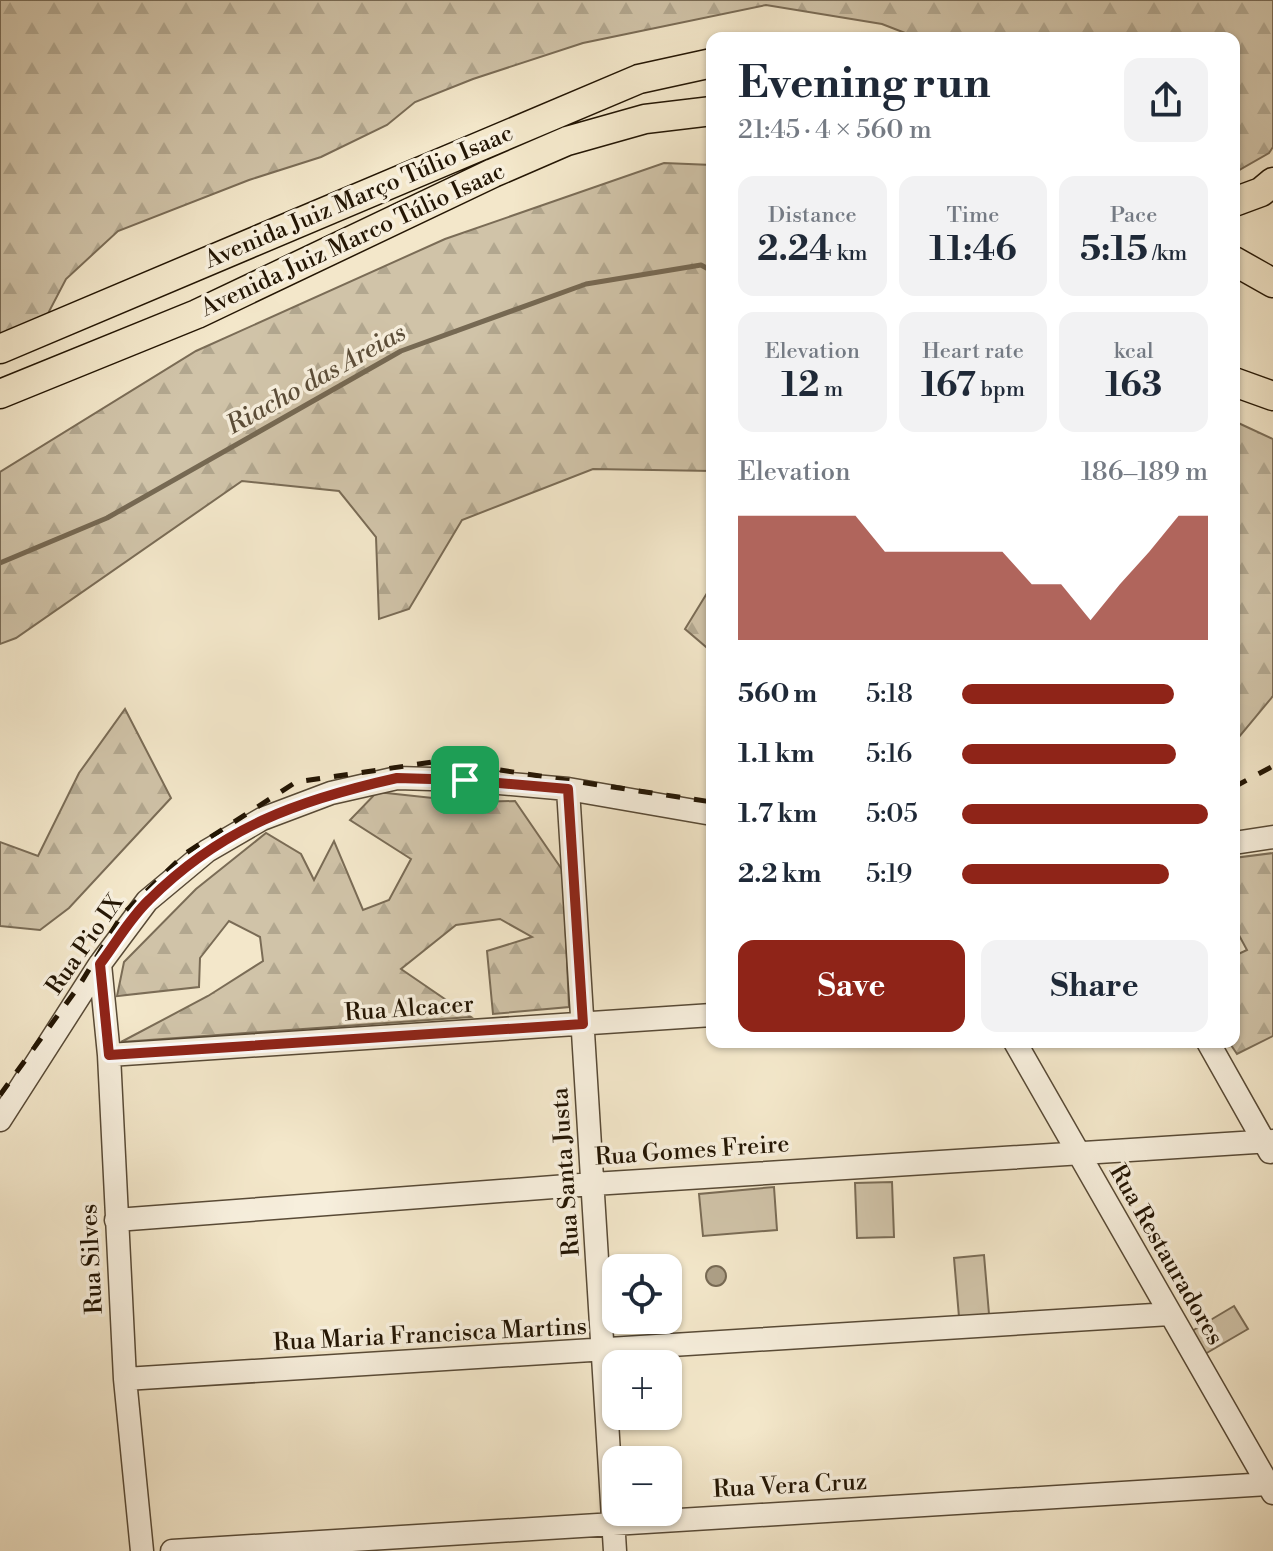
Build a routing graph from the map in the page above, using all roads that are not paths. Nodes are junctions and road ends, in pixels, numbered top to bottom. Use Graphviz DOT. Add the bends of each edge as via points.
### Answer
graph roads {
  1 [pos="706,64"];
  2 [pos="706,112"];
  3 [pos="1273,182"];
  4 [pos="1240,200"];
  5 [pos="1240,264"];
  6 [pos="1273,283"];
  7 [pos="6,347"];
  8 [pos="1240,384"];
  9 [pos="0,394"];
  10 [pos="1273,396"];
  11 [pos="568,789"];
  12 [pos="706,813"];
  13 [pos="1273,837"];
  14 [pos="1240,842"];
  15 [pos="100,964"];
  16 [pos="706,1015"];
  17 [pos="583,1024"];
  18 [pos="1018,1048"];
  19 [pos="1212,1048"];
  20 [pos="109,1055"];
  21 [pos="0,1120"];
  22 [pos="1270,1146"];
  23 [pos="1077,1153"];
  24 [pos="593,1184"];
  25 [pos="116,1220"];
  26 [pos="1170,1314"];
  27 [pos="605,1350"];
  28 [pos="620,1350"];
  29 [pos="602,1351"];
  30 [pos="125,1379"];
  31 [pos="1270,1488"];
  32 [pos="682,1518"];
  33 [pos="602,1523"];
  34 [pos="613,1526"];
  35 [pos="142,1551"];
  36 [pos="172,1551"];
  37 [pos="615,1551"];
  1 -- 7 [label="main road, Avenida Juiz Março Túlio Isaac" via="639,79"];
  2 -- 9 [label="main road, Avenida Juiz Marco Túlio Isaac" via="645,119 567,141 197,314"];
  3 -- 4 [label="main road"];
  5 -- 6 [label="main road"];
  8 -- 10 [label="main road"];
  11 -- 12 [label="street, Rua Pio IX"];
  11 -- 15 [label="street, Rua Pio IX" via="397,778 331,793 262,819 207,851 147,901"];
  11 -- 17 [label="street, Rua Santa Justa"];
  13 -- 14 [label="street"];
  15 -- 20 [label="street, Rua Silves"];
  15 -- 21 [label="street, Rua Pio IX"];
  16 -- 17 [label="street, Rua Alcacer"];
  17 -- 20 [label="street, Rua Alcacer"];
  17 -- 24 [label="street, Rua Santa Justa"];
  18 -- 23 [label="street, Rua Restauradores"];
  19 -- 22 [label="street"];
  20 -- 25 [label="street, Rua Silves"];
  22 -- 23 [label="street, Rua Gomes Freire"];
  23 -- 24 [label="street, Rua Gomes Freire"];
  23 -- 26 [label="street, Rua Restauradores"];
  24 -- 25 [label="street, Rua Gomes Freire"];
  24 -- 27 [label="street, Rua Santa Justa"];
  25 -- 30 [label="street, Rua Silves"];
  26 -- 28 [label="street, Rua Maria Francisca Martins"];
  26 -- 31 [label="street, Rua Restauradores"];
  29 -- 30 [label="street, Rua Maria Francisca Martins"];
  30 -- 35 [label="street, Rua Silves"];
  31 -- 32 [label="street, Rua Vera Cruz"];
  33 -- 36 [label="street, Rua Vera Cruz"];
  34 -- 37 [label="street, Rua Santa Justa"];
}
